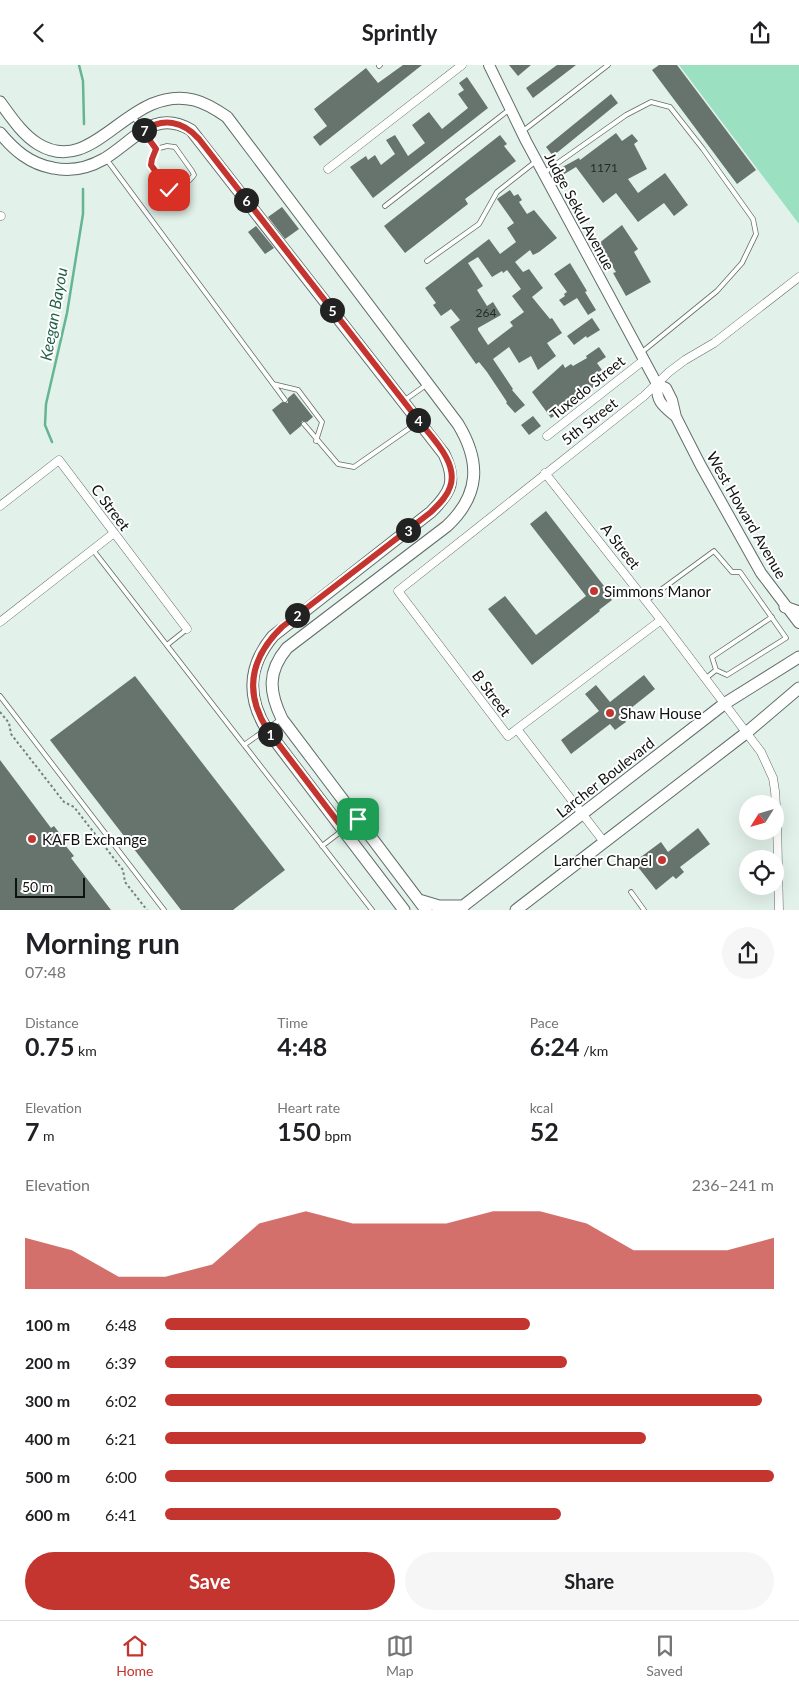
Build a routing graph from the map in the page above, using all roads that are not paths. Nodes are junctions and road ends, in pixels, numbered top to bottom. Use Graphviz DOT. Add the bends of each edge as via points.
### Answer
graph roads {
  1 [pos="462,65"];
  2 [pos="489,65"];
  3 [pos="608,65"];
  4 [pos="0,102"];
  5 [pos="510,109"];
  6 [pos="131,114"];
  7 [pos="143,131"];
  8 [pos="521,132"];
  9 [pos="0,133"];
  10 [pos="156,149"];
  11 [pos="106,158"];
  12 [pos="536,161"];
  13 [pos="328,169"];
  14 [pos="543,173"];
  15 [pos="385,206"];
  16 [pos="427,261"];
  17 [pos="799,277"];
  18 [pos="642,357"];
  19 [pos="649,369"];
  20 [pos="428,383"];
  21 [pos="273,384"];
  22 [pos="657,384"];
  23 [pos="285,400"];
  24 [pos="403,401"];
  25 [pos="419,421"];
  26 [pos="304,425"];
  27 [pos="548,436"];
  28 [pos="316,441"];
  29 [pos="546,473"];
  30 [pos="0,506"];
  31 [pos="114,533"];
  32 [pos="93,549"];
  33 [pos="398,591"];
  34 [pos="646,601"];
  35 [pos="785,607"];
  36 [pos="799,612"];
  37 [pos="772,617"];
  38 [pos="661,620"];
  39 [pos="0,622"];
  40 [pos="799,623"];
  41 [pos="187,629"];
  42 [pos="167,645"];
  43 [pos="799,657"];
  44 [pos="716,671"];
  45 [pos="705,679"];
  46 [pos="799,688"];
  47 [pos="0,696"];
  48 [pos="724,704"];
  49 [pos="282,719"];
  50 [pos="267,729"];
  51 [pos="517,729"];
  52 [pos="746,733"];
  53 [pos="244,745"];
  54 [pos="582,813"];
  55 [pos="358,819"];
  56 [pos="344,830"];
  57 [pos="604,842"];
  58 [pos="322,846"];
  59 [pos="631,892"];
  60 [pos="418,899"];
  61 [pos="461,908"];
  62 [pos="164,910"];
  63 [pos="372,910"];
  64 [pos="404,910"];
  65 [pos="426,910"];
  66 [pos="516,910"];
  67 [pos="644,910"];
  68 [pos="779,910"];
  1 -- 13 [label="street"];
  2 -- 5 [label="street, Judge Sekul Avenue"];
  3 -- 8 [label="lane"];
  4 -- 6 [label="main road" via="29,137 44,147 65,151 76,151 96,141"];
  5 -- 8 [label="street, Judge Sekul Avenue"];
  5 -- 15 [label="lane"];
  6 -- 7 [label="lane"];
  6 -- 20 [label="main road" via="157,101 181,98 206,104 227,117"];
  7 -- 10 [label="lane"];
  7 -- 11 [label="main road"];
  7 -- 24 [label="main road" via="164,122 191,130"];
  8 -- 12 [label="street, Judge Sekul Avenue"];
  9 -- 11 [label="main road" via="19,153 44,167 78,169"];
  10 -- 10 [label="lane" via="151,165 169,190 173,191 192,178 192,171 175,147"];
  11 -- 21 [label="lane"];
  12 -- 14 [label="street, Judge Sekul Avenue"];
  12 -- 16 [label="lane" via="497,192 479,223"];
  14 -- 18 [label="street, Judge Sekul Avenue"];
  14 -- 18 [label="lane" via="650,102 670,107 753,219 756,234 742,263 717,291"];
  17 -- 22 [label="street, 5th Street"];
  18 -- 19 [label="street, Judge Sekul Avenue"];
  18 -- 27 [label="street, Tuxedo Street"];
  19 -- 22 [label="street, West Howard Avenue"];
  20 -- 24 [label="lane"];
  20 -- 49 [label="main road" via="458,424 471,449 474,476 467,501 447,526 287,648 277,663 272,685 272,695"];
  21 -- 23 [label="lane"];
  21 -- 28 [label="lane" via="298,390 322,422"];
  22 -- 29 [label="street, 5th Street"];
  22 -- 35 [label="street, West Howard Avenue" via="666,388 676,417 738,533"];
  24 -- 25 [label="main road"];
  25 -- 28 [label="lane" via="354,467 338,464"];
  25 -- 50 [label="main road" via="444,454 452,477 450,487 431,512 282,627 263,648 257,660 252,687 259,718"];
  26 -- 28 [label="lane"];
  29 -- 33 [label="street, 5th Street"];
  29 -- 34 [label="street, A Street"];
  30 -- 31 [label="street, C Street" via="58,460"];
  31 -- 32 [label="street"];
  31 -- 41 [label="street, C Street"];
  32 -- 39 [label="street"];
  32 -- 42 [label="lane"];
  33 -- 51 [label="street, B Street" via="508,736"];
  34 -- 37 [label="lane" via="714,551 732,571 740,572"];
  34 -- 38 [label="street, A Street"];
  35 -- 36 [label="main road"];
  35 -- 40 [label="street, West Howard Avenue"];
  37 -- 44 [label="lane" via="712,657"];
  37 -- 44 [label="lane" via="786,638 728,675"];
  38 -- 45 [label="street, A Street"];
  38 -- 51 [label="street"];
  41 -- 42 [label="lane"];
  42 -- 53 [label="lane"];
  43 -- 48 [label="main road, Larcher Boulevard"];
  44 -- 45 [label="lane"];
  45 -- 48 [label="street, A Street"];
  46 -- 52 [label="main road"];
  47 -- 62 [label="lane"];
  48 -- 52 [label="street, A Street"];
  48 -- 54 [label="main road, Larcher Boulevard"];
  49 -- 50 [label="lane"];
  49 -- 55 [label="main road"];
  50 -- 53 [label="lane"];
  50 -- 56 [label="main road"];
  51 -- 54 [label="street, B Street"];
  52 -- 57 [label="main road"];
  52 -- 68 [label="street, A Street" via="773,778"];
  53 -- 58 [label="lane"];
  54 -- 57 [label="street, B Street"];
  54 -- 61 [label="main road, Larcher Boulevard"];
  55 -- 56 [label="lane"];
  55 -- 60 [label="main road"];
  56 -- 58 [label="lane"];
  56 -- 64 [label="main road"];
  57 -- 66 [label="main road"];
  58 -- 63 [label="lane"];
  59 -- 67 [label="lane"];
  60 -- 61 [label="main road" via="439,907"];
  60 -- 65 [label="main road"];
}
